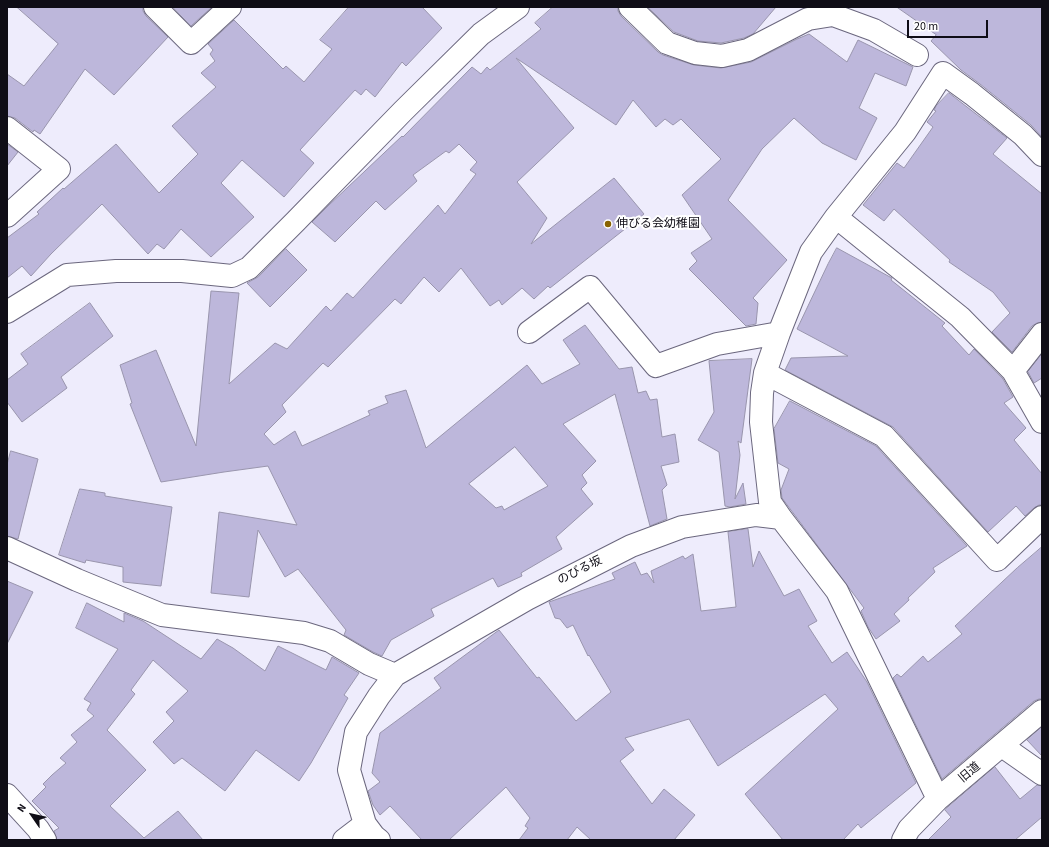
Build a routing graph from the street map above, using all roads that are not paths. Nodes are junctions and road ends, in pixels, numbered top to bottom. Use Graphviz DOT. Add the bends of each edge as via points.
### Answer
graph roads {
  1 [pos="155,7"];
  2 [pos="230,7"];
  3 [pos="517,7"];
  4 [pos="630,7"];
  5 [pos="917,55"];
  6 [pos="7,128"];
  7 [pos="1042,155"];
  8 [pos="7,216"];
  9 [pos="836,217"];
  10 [pos="7,312"];
  11 [pos="529,332"];
  12 [pos="779,333"];
  13 [pos="1042,334"];
  14 [pos="1013,371"];
  15 [pos="765,373"];
  16 [pos="1042,422"];
  17 [pos="1042,517"];
  18 [pos="781,518"];
  19 [pos="7,548"];
  20 [pos="395,675"];
  21 [pos="1042,711"];
  22 [pos="1002,746"];
  23 [pos="1042,774"];
  24 [pos="7,795"];
  25 [pos="938,799"];
  26 [pos="372,832"];
  27 [pos="45,840"];
  28 [pos="344,840"];
  29 [pos="902,840"];
  1 -- 2 [label="street" via="192,43"];
  3 -- 10 [label="street" via="481,34 249,268 232,276 182,271 116,271 68,276"];
  4 -- 5 [label="street" via="667,43 695,53 722,56 748,50 808,19 833,15 874,30"];
  6 -- 8 [label="street" via="59,169"];
  7 -- 9 [label="street" via="1023,135 943,73 905,132"];
  9 -- 12 [label="street" via="811,252"];
  9 -- 14 [label="street" via="960,317"];
  11 -- 12 [label="street" via="590,287 656,366 718,344"];
  12 -- 15 [label="street"];
  13 -- 14 [label="street"];
  14 -- 16 [label="street"];
  15 -- 17 [label="street" via="884,436 997,560"];
  15 -- 18 [label="street" via="761,422 770,502"];
  18 -- 20 [label="street, のびる坂" via="756,515 682,527 630,546 527,598"];
  18 -- 25 [label="street" via="837,591"];
  19 -- 20 [label="street" via="162,615 304,633 330,641 369,664"];
  20 -- 26 [label="street" via="356,732 349,770"];
  21 -- 22 [label="street, 旧道"];
  22 -- 23 [label="street"];
  22 -- 25 [label="street, 旧道"];
  24 -- 27 [label="street" via="38,828"];
  25 -- 29 [label="street, 旧道"];
  26 -- 28 [label="street"];
}
